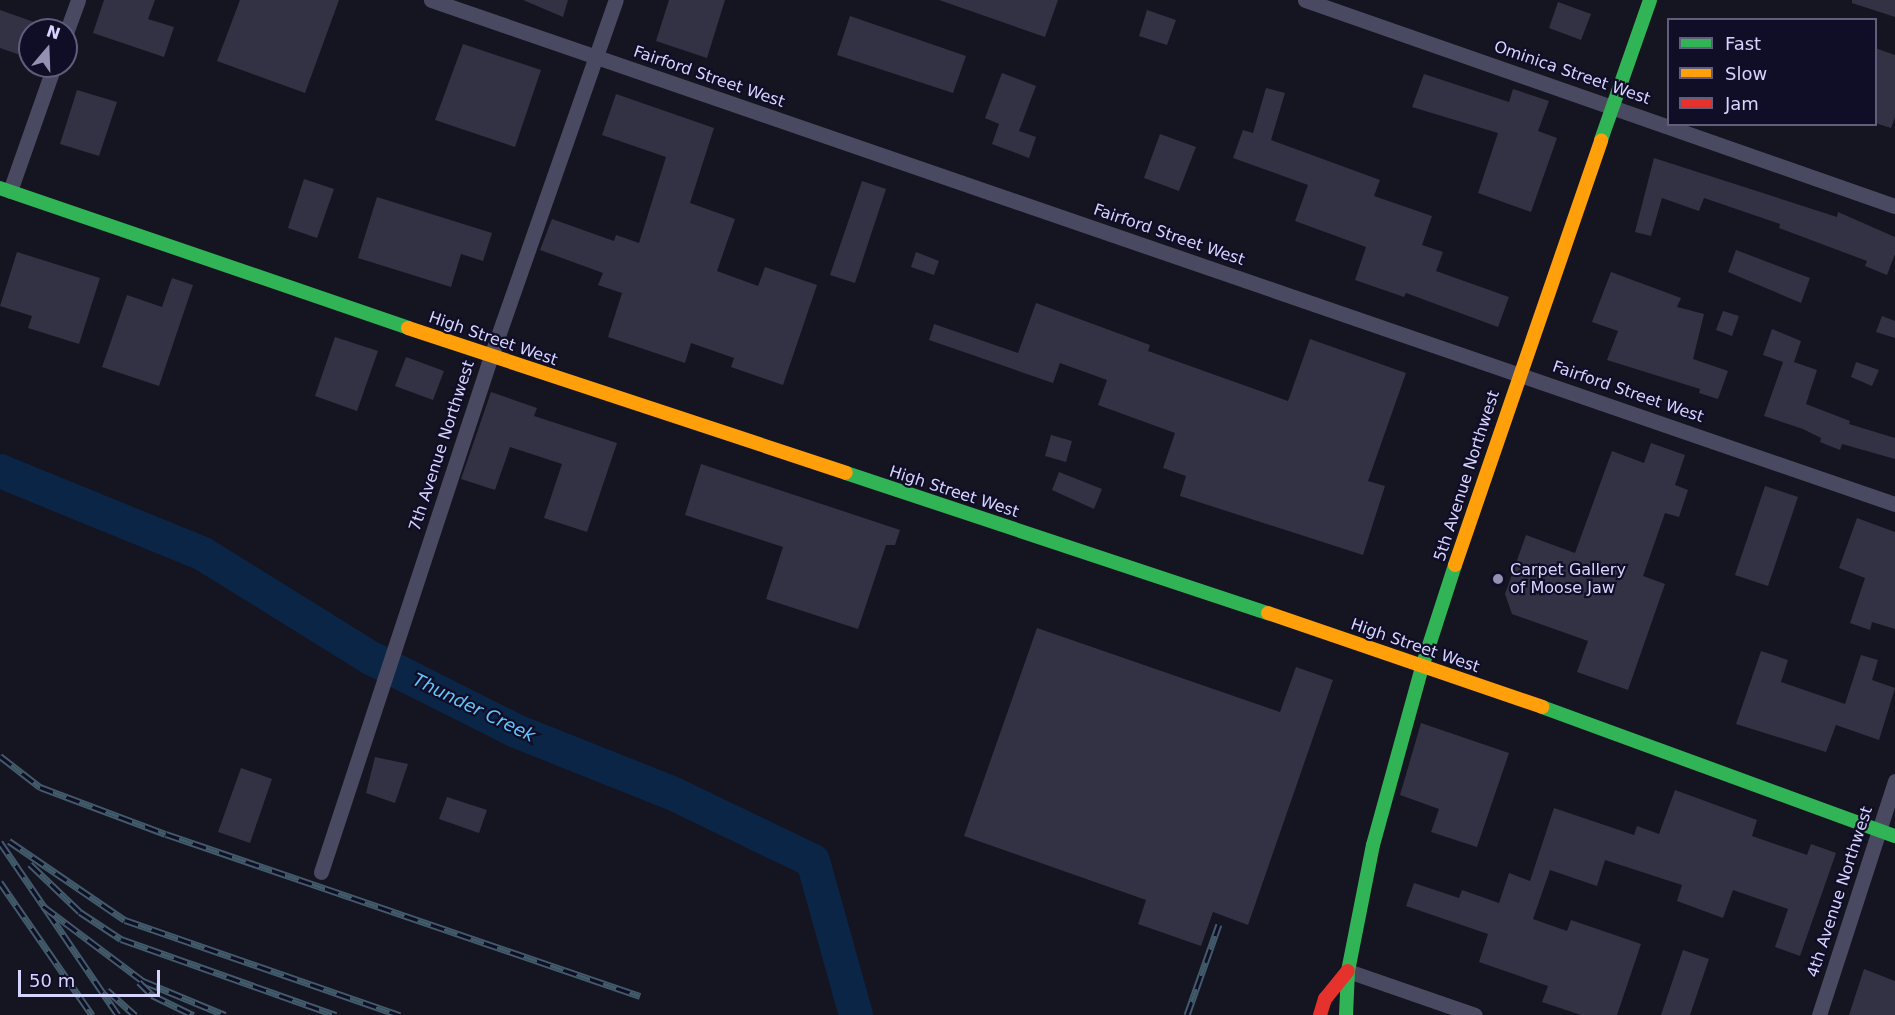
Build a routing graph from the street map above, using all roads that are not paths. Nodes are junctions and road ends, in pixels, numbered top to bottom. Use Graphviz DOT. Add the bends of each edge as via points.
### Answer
graph roads {
  1 [pos="78,0"];
  2 [pos="430,0"];
  3 [pos="616,0"];
  4 [pos="1305,0"];
  5 [pos="1650,0"];
  6 [pos="1345,6"];
  7 [pos="71,18"];
  8 [pos="597,58"];
  9 [pos="49,78"];
  10 [pos="1615,106"];
  11 [pos="1667,125"];
  12 [pos="1671,126"];
  13 [pos="5,189"];
  14 [pos="1895,206"];
  15 [pos="491,356"];
  16 [pos="1518,374"];
  17 [pos="1895,504"];
  18 [pos="1423,664"];
  19 [pos="1895,781"];
  20 [pos="1878,830"];
  21 [pos="1895,836"];
  22 [pos="321,872"];
  23 [pos="1348,971"];
  24 [pos="1320,1015"];
  25 [pos="1346,1015"];
  26 [pos="1475,1015"];
  27 [pos="1819,1015"];
  1 -- 7 [label="street"];
  2 -- 8 [label="street, Fairford Street West"];
  3 -- 8 [label="street, 7th Avenue Northwest"];
  4 -- 6 [label="street, Ominica Street West"];
  5 -- 10 [label="main road, 5th Avenue Northwest"];
  6 -- 10 [label="street, Ominica Street West"];
  8 -- 15 [label="street, 7th Avenue Northwest"];
  8 -- 16 [label="street, Fairford Street West"];
  9 -- 13 [label="street"];
  10 -- 11 [label="street, Ominica Street West"];
  10 -- 16 [label="main road, 5th Avenue Northwest"];
  12 -- 14 [label="street, Ominica Street West"];
  13 -- 15 [label="main road, High Street West"];
  15 -- 18 [label="main road, High Street West"];
  15 -- 22 [label="street, 7th Avenue Northwest"];
  16 -- 17 [label="street, Fairford Street West"];
  16 -- 18 [label="main road, 5th Avenue Northwest"];
  18 -- 20 [label="main road, High Street West"];
  18 -- 23 [label="main road, 5th Avenue Northwest" via="1372,845"];
  19 -- 20 [label="street, 4th Avenue Northwest"];
  20 -- 21 [label="main road, High Street West"];
  20 -- 27 [label="street, 4th Avenue Northwest"];
  23 -- 24 [label="main road, 5th Avenue Northwest" via="1325,999"];
  23 -- 25 [label="main road, 5th Avenue Northwest"];
  23 -- 26 [label="street"];
}
